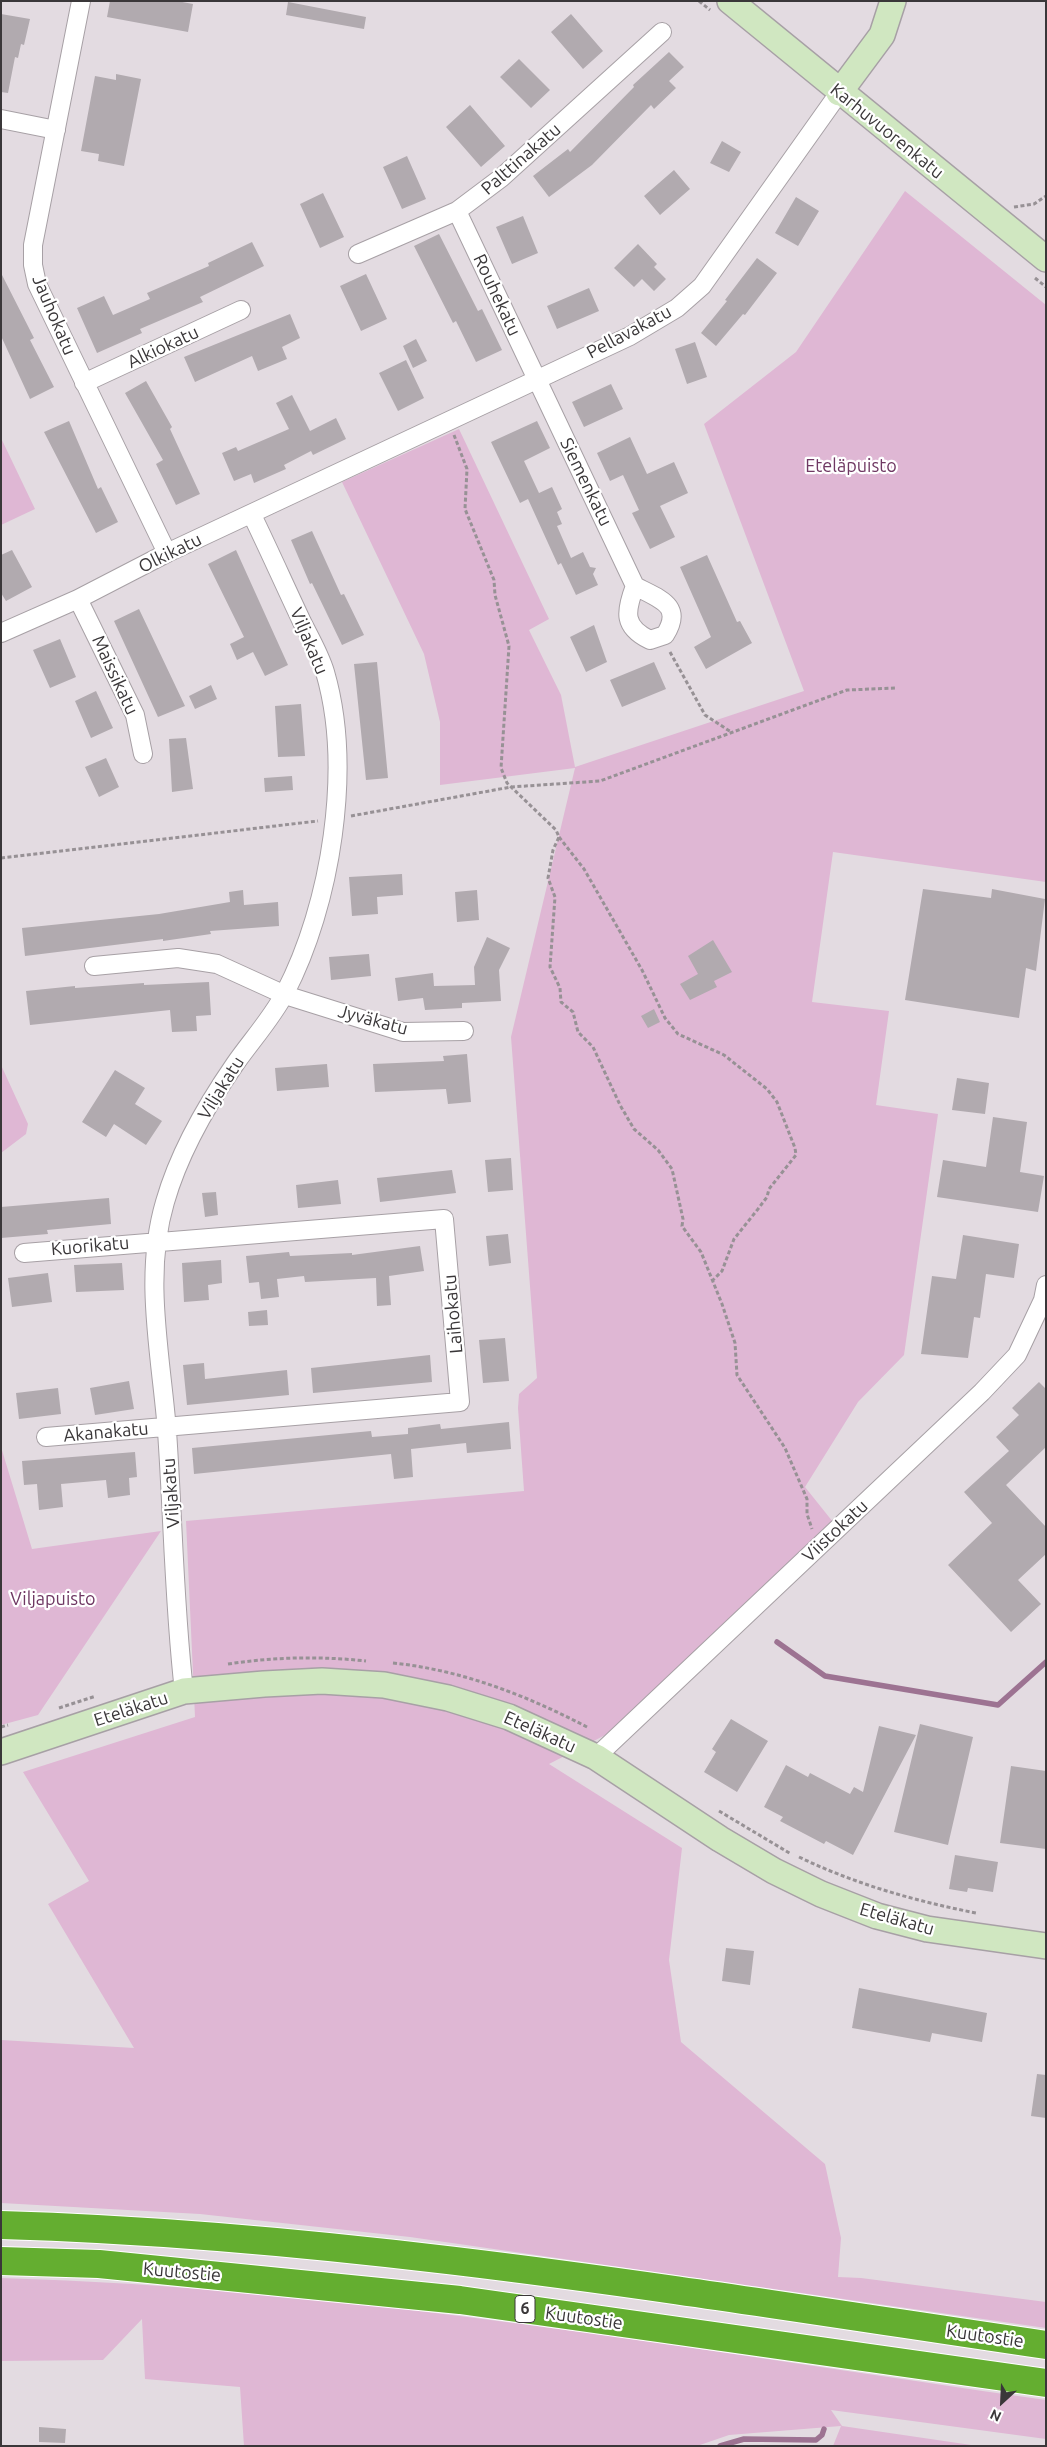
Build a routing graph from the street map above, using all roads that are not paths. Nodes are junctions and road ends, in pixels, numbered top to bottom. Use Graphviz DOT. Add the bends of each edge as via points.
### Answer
graph roads {
  1 [pos="81,1"];
  2 [pos="730,1"];
  3 [pos="893,1"];
  4 [pos="662,32"];
  5 [pos="839,93"];
  6 [pos="1,119"];
  7 [pos="56,130"];
  8 [pos="457,211"];
  9 [pos="358,254"];
  10 [pos="1046,259"];
  11 [pos="241,310"];
  12 [pos="536,379"];
  13 [pos="84,383"];
  14 [pos="338,474"];
  15 [pos="252,515"];
  16 [pos="166,553"];
  17 [pos="635,586"];
  18 [pos="78,599"];
  19 [pos="1,633"];
  20 [pos="142,754"];
  21 [pos="94,966"];
  22 [pos="284,995"];
  23 [pos="464,1031"];
  24 [pos="157,1240"];
  25 [pos="24,1253"];
  26 [pos="1046,1285"];
  27 [pos="166,1426"];
  28 [pos="46,1437"];
  29 [pos="184,1691"];
  30 [pos="604,1749"];
  31 [pos="1,1752"];
  32 [pos="1046,1946"];
  33 [pos="1,2225"];
  34 [pos="1,2261"];
  35 [pos="1046,2345"];
  36 [pos="1046,2384"];
  1 -- 7 [label="street, Jauhokatu"];
  2 -- 5 [label="main road, Karhuvuorenkatu"];
  3 -- 5 [label="main road" via="882,35"];
  4 -- 8 [label="street, Palttinakatu" via="501,178"];
  5 -- 10 [label="main road, Karhuvuorenkatu"];
  5 -- 12 [label="street, Pellavakatu" via="702,286 655,322"];
  6 -- 7 [label="street"];
  7 -- 13 [label="street, Jauhokatu" via="33,245 33,265 37,284"];
  8 -- 9 [label="street, Palttinakatu"];
  8 -- 12 [label="street, Rouhekatu"];
  11 -- 13 [label="street, Alkiokatu"];
  12 -- 14 [label="street, Pellavakatu"];
  12 -- 17 [label="street, Siemenkatu"];
  13 -- 16 [label="street, Jauhokatu"];
  14 -- 15 [label="street, Olkikatu"];
  15 -- 16 [label="street, Olkikatu"];
  15 -- 22 [label="street, Viljakatu" via="325,671 336,755 336,818 321,900 306,946"];
  16 -- 18 [label="street, Olkikatu"];
  17 -- 17 [label="street" via="630,600 629,623 637,633 650,640 665,636 672,624 673,612 665,602"];
  18 -- 19 [label="street, Olkikatu"];
  18 -- 20 [label="street, Maissikatu" via="135,715"];
  21 -- 22 [label="street, Jyväkatu" via="178,958 194,960 217,964"];
  22 -- 23 [label="street, Jyväkatu" via="403,1032"];
  22 -- 24 [label="street, Viljakatu" via="204,1110 165,1202"];
  24 -- 25 [label="street, Kuorikatu"];
  24 -- 27 [label="street, Viljakatu" via="155,1298"];
  24 -- 27 [label="street, Laihokatu" via="444,1219 460,1402"];
  26 -- 30 [label="street, Viistokatu" via="1043,1300 1017,1355 982,1392"];
  27 -- 28 [label="street, Akanakatu"];
  27 -- 29 [label="street, Viljakatu"];
  29 -- 30 [label="main road, Eteläkatu" via="322,1681 384,1685 448,1698"];
  29 -- 31 [label="main road, Eteläkatu"];
  30 -- 32 [label="main road, Eteläkatu" via="720,1839 821,1894 877,1916 927,1930"];
  33 -- 35 [label="highway, Kuutostie / 6" via="246,2239 462,2262"];
  34 -- 36 [label="highway, Kuutostie / 6" via="99,2264 460,2300"];
}
